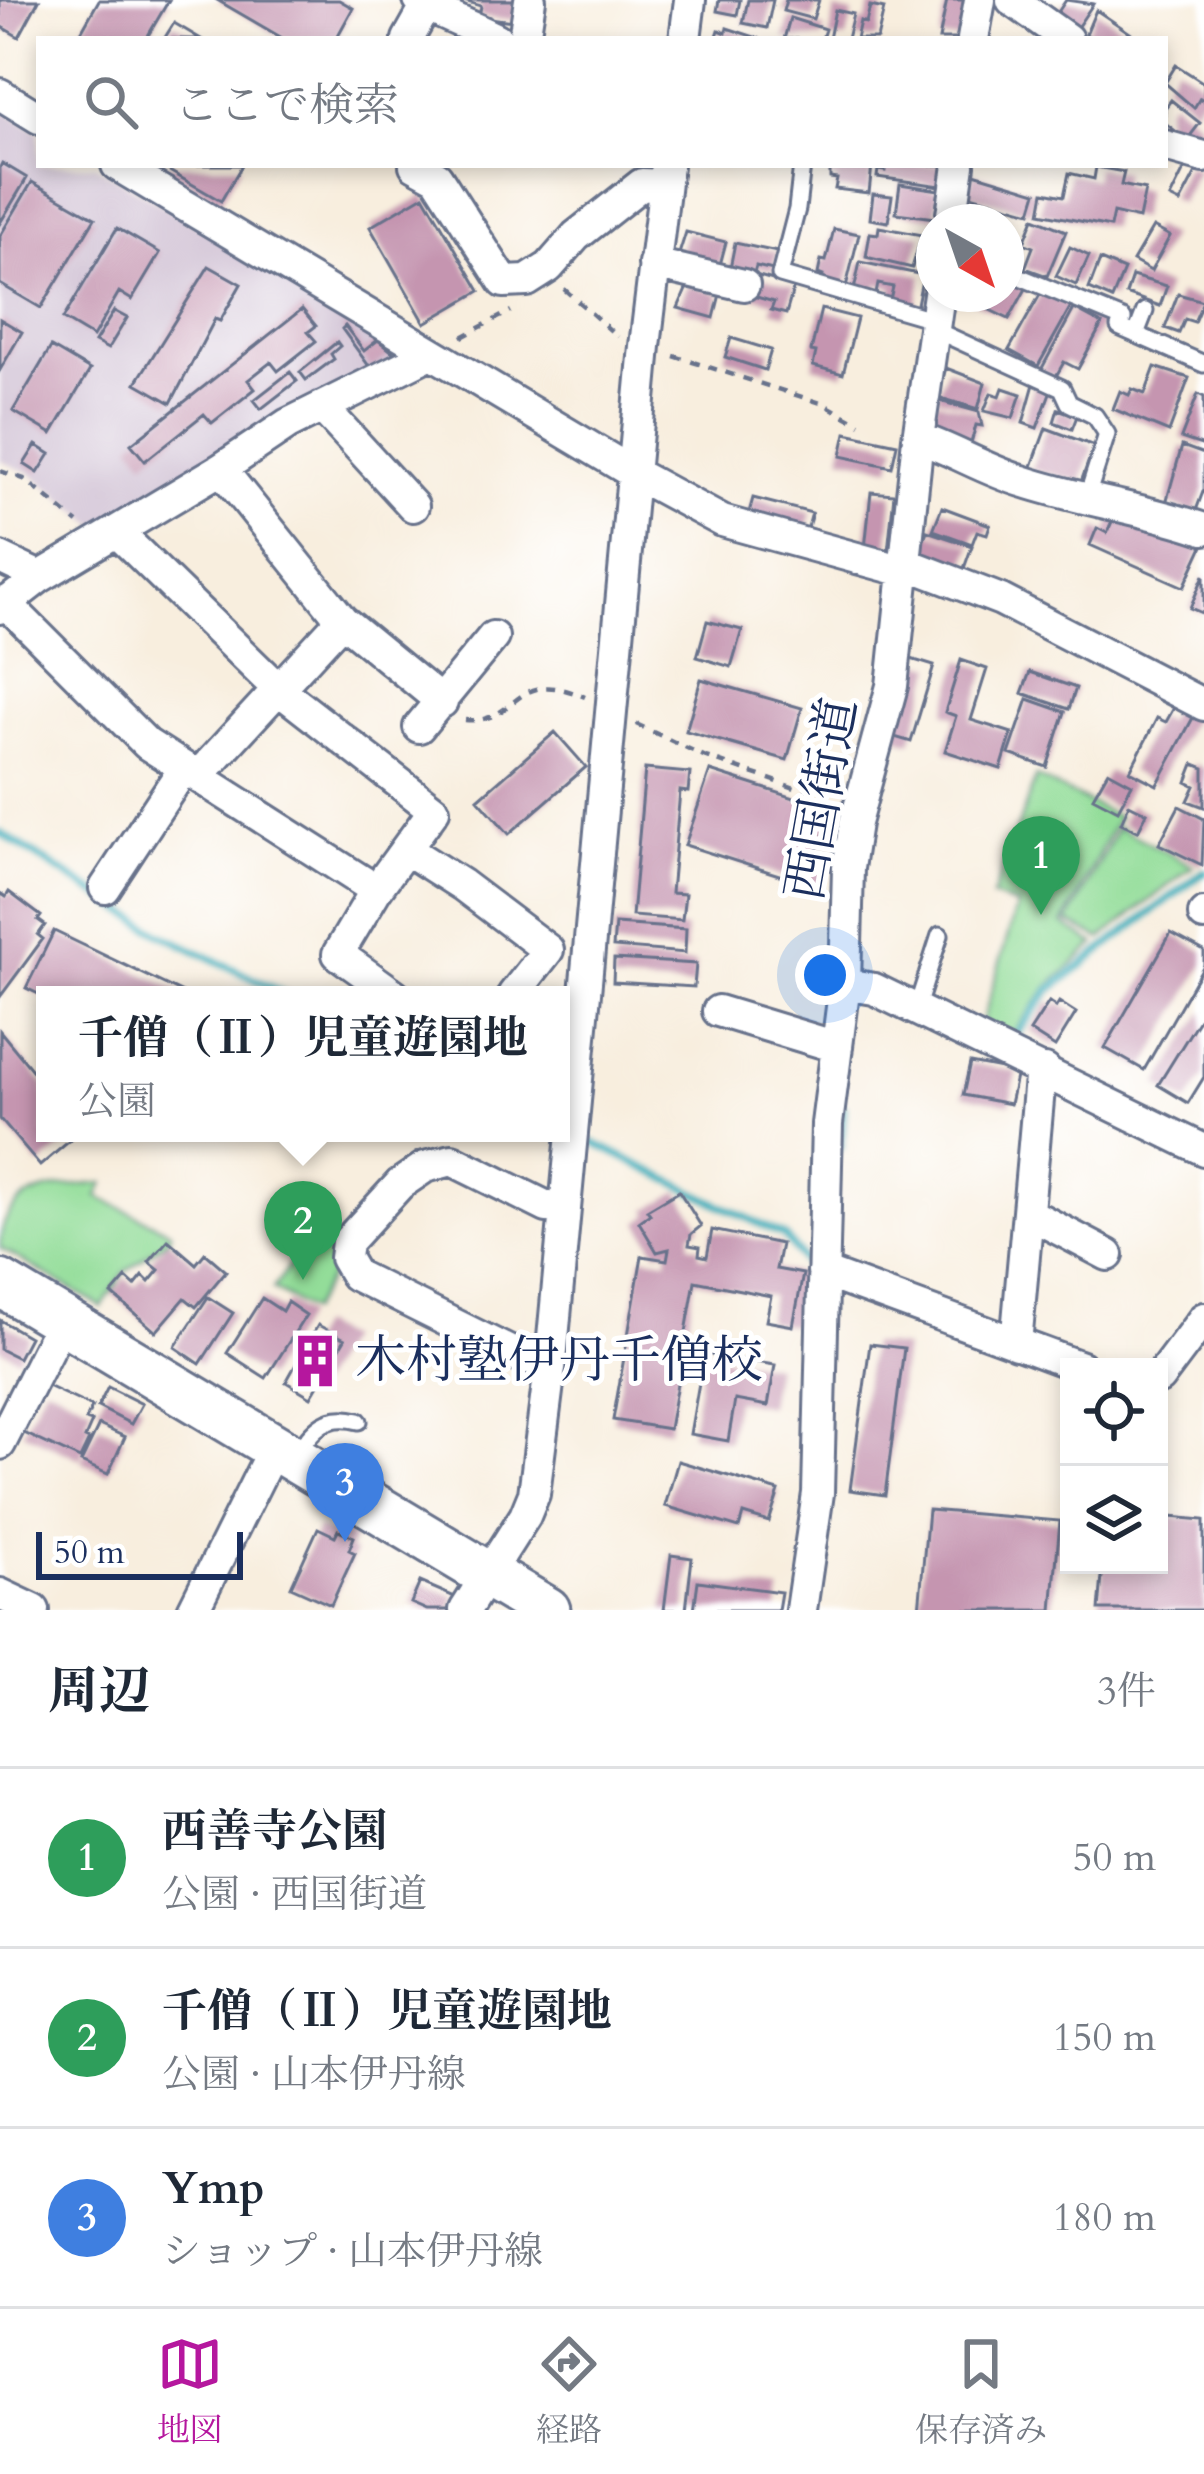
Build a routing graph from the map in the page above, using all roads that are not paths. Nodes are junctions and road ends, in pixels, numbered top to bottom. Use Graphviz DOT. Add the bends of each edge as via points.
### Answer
graph roads {
  1 [pos="530,0"];
  2 [pos="690,0"];
  3 [pos="980,0"];
  4 [pos="1012,0"];
  5 [pos="423,3"];
  6 [pos="409,36"];
  7 [pos="492,36"];
  8 [pos="524,36"];
  9 [pos="685,36"];
  10 [pos="974,36"];
  11 [pos="1062,36"];
  12 [pos="0,94"];
  13 [pos="36,116"];
  14 [pos="1168,147"];
  15 [pos="1204,156"];
  16 [pos="122,168"];
  17 [pos="420,168"];
  18 [pos="802,168"];
  19 [pos="959,168"];
  20 [pos="665,175"];
  21 [pos="954,204"];
  22 [pos="654,264"];
  23 [pos="1024,278"];
  24 [pos="744,286"];
  25 [pos="1145,311"];
  26 [pos="936,314"];
  27 [pos="1136,334"];
  28 [pos="430,353"];
  29 [pos="1204,364"];
  30 [pos="322,407"];
  31 [pos="918,438"];
  32 [pos="221,469"];
  33 [pos="635,474"];
  34 [pos="1087,497"];
  35 [pos="413,506"];
  36 [pos="1204,529"];
  37 [pos="109,536"];
  38 [pos="0,558"];
  39 [pos="904,567"];
  40 [pos="40,577"];
  41 [pos="3,605"];
  42 [pos="342,620"];
  43 [pos="493,637"];
  44 [pos="278,689"];
  45 [pos="442,702"];
  46 [pos="1204,705"];
  47 [pos="419,727"];
  48 [pos="192,772"];
  49 [pos="407,850"];
  50 [pos="105,888"];
  51 [pos="376,890"];
  52 [pos="940,935"];
  53 [pos="845,984"];
  54 [pos="382,986"];
  55 [pos="520,986"];
  56 [pos="718,1010"];
  57 [pos="916,1010"];
  58 [pos="837,1047"];
  59 [pos="1045,1070"];
  60 [pos="1203,1148"];
  61 [pos="565,1208"];
  62 [pos="1030,1214"];
  63 [pos="1108,1255"];
  64 [pos="823,1272"];
  65 [pos="0,1283"];
  66 [pos="1204,1318"];
  67 [pos="62,1321"];
  68 [pos="1016,1344"];
  69 [pos="551,1360"];
  70 [pos="1060,1360"];
  71 [pos="1168,1366"];
  72 [pos="359,1421"];
  73 [pos="0,1444"];
  74 [pos="283,1453"];
  75 [pos="476,1593"];
  76 [pos="1,1598"];
  77 [pos="34,1610"];
  78 [pos="193,1610"];
  79 [pos="547,1610"];
  80 [pos="801,1610"];
  1 -- 8 [label="street"];
  2 -- 9 [label="street"];
  3 -- 10 [label="street"];
  4 -- 11 [label="street"];
  5 -- 6 [label="street"];
  5 -- 7 [label="street"];
  12 -- 13 [label="street"];
  14 -- 15 [label="street"];
  16 -- 28 [label="street"];
  17 -- 20 [label="street" via="437,177 504,281 527,281 549,267 575,236"];
  18 -- 26 [label="lane" via="779,275"];
  19 -- 21 [label="street"];
  20 -- 22 [label="street"];
  22 -- 24 [label="street"];
  22 -- 33 [label="street"];
  23 -- 27 [label="lane" via="1123,319 1119,327"];
  25 -- 27 [label="lane"];
  26 -- 31 [label="street, 西国街道"];
  26 -- 34 [label="lane" via="1095,416 1107,434"];
  27 -- 29 [label="lane"];
  28 -- 30 [label="street"];
  28 -- 33 [label="street"];
  30 -- 32 [label="street"];
  30 -- 35 [label="street"];
  31 -- 34 [label="street" via="1023,482"];
  31 -- 39 [label="street, 西国街道"];
  32 -- 37 [label="street"];
  32 -- 42 [label="street"];
  33 -- 39 [label="street" via="722,521"];
  33 -- 61 [label="street"];
  34 -- 36 [label="street"];
  37 -- 40 [label="street"];
  37 -- 44 [label="street"];
  38 -- 40 [label="street"];
  39 -- 46 [label="street" via="1001,600"];
  39 -- 53 [label="street, 西国街道" via="892,686 848,868"];
  40 -- 41 [label="street"];
  41 -- 48 [label="street" via="147,744"];
  42 -- 44 [label="street"];
  42 -- 45 [label="street"];
  43 -- 45 [label="street"];
  44 -- 48 [label="street"];
  44 -- 49 [label="street" via="434,810"];
  45 -- 47 [label="street"];
  48 -- 50 [label="street"];
  48 -- 51 [label="street"];
  49 -- 51 [label="street"];
  49 -- 55 [label="street" via="548,950"];
  51 -- 54 [label="street" via="338,954"];
  52 -- 57 [label="lane"];
  53 -- 57 [label="street"];
  53 -- 58 [label="street, 西国街道"];
  56 -- 58 [label="street"];
  57 -- 59 [label="street"];
  58 -- 64 [label="street, 西国街道"];
  59 -- 60 [label="street"];
  59 -- 62 [label="street"];
  61 -- 69 [label="street"];
  61 -- 69 [label="street" via="547,1207 452,1160 400,1184 347,1242 356,1275 522,1358"];
  62 -- 63 [label="street"];
  62 -- 68 [label="street"];
  64 -- 68 [label="street"];
  64 -- 80 [label="street, 西国街道" via="818,1493"];
  65 -- 67 [label="main road"];
  66 -- 71 [label="street"];
  67 -- 73 [label="street"];
  67 -- 74 [label="main road"];
  68 -- 70 [label="street"];
  69 -- 75 [label="street" via="534,1494"];
  72 -- 74 [label="lane" via="323,1421"];
  74 -- 75 [label="main road"];
  74 -- 78 [label="street"];
  75 -- 79 [label="main road"];
  76 -- 77 [label="street"];
}
